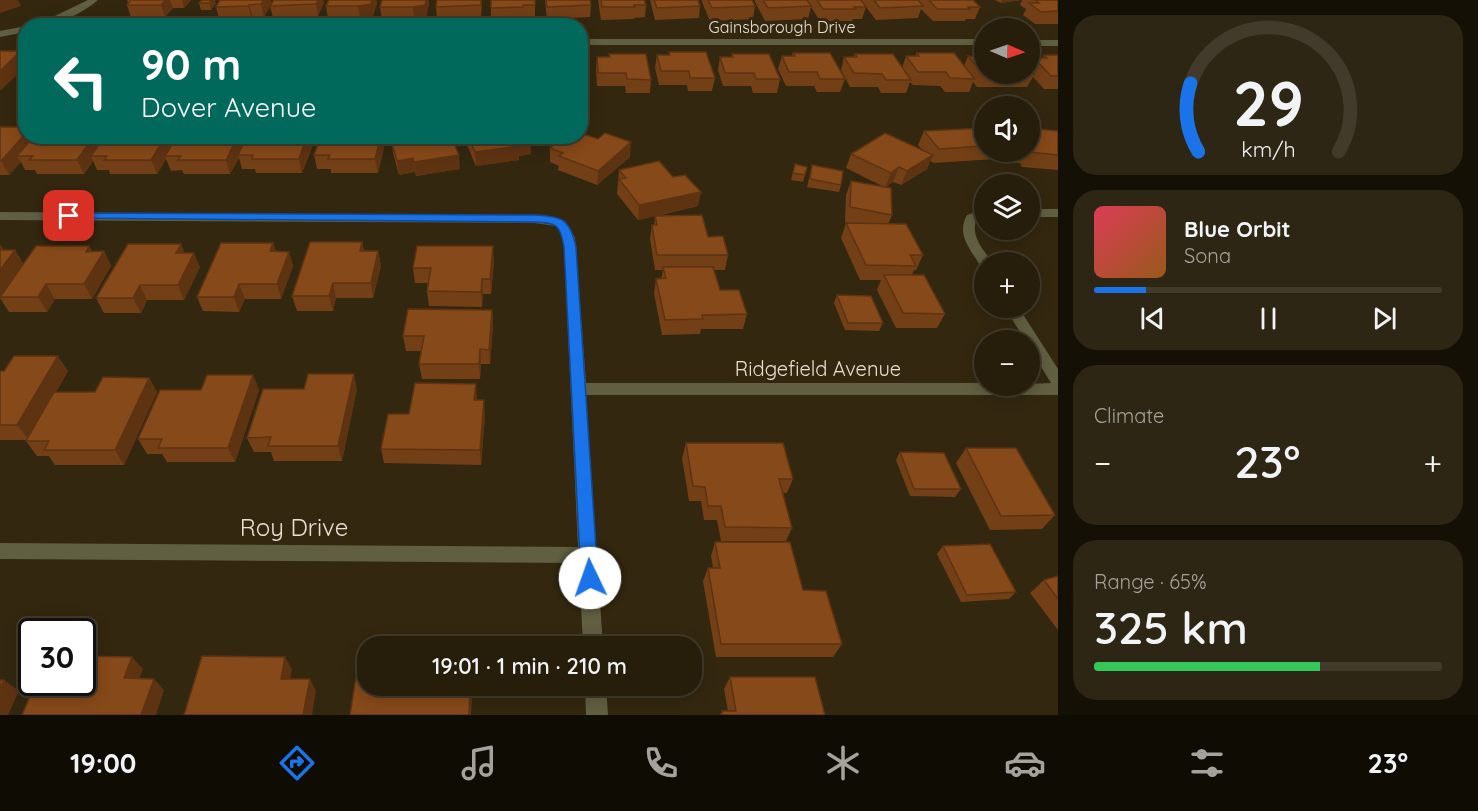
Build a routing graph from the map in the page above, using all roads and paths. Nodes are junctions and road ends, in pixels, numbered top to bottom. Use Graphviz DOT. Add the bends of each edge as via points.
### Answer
graph roads {
  1 [pos="94,0"];
  2 [pos="55,18"];
  3 [pos="18,31"];
  4 [pos="0,34"];
  5 [pos="588,42"];
  6 [pos="974,42"];
  7 [pos="1040,43"];
  8 [pos="1058,43"];
  9 [pos="1040,213"];
  10 [pos="1058,213"];
  11 [pos="0,216"];
  12 [pos="974,217"];
  13 [pos="979,252"];
  14 [pos="1018,318"];
  15 [pos="1058,382"];
  16 [pos="578,389"];
  17 [pos="1058,389"];
  18 [pos="0,551"];
  19 [pos="588,555"];
  20 [pos="592,636"];
  21 [pos="596,696"];
  22 [pos="597,715"];
  1 -- 2 [label="street"];
  3 -- 4 [label="street"];
  5 -- 6 [label="street, Gainsborough Drive"];
  7 -- 8 [label="street"];
  9 -- 10 [label="street"];
  11 -- 16 [label="street" via="550,219 561,223 569,237"];
  12 -- 13 [label="street" via="967,225 968,234"];
  14 -- 15 [label="street"];
  16 -- 17 [label="street, Ridgefield Avenue"];
  16 -- 19 [label="street"];
  18 -- 19 [label="street, Roy Drive"];
  19 -- 20 [label="street"];
  21 -- 22 [label="street"];
}
